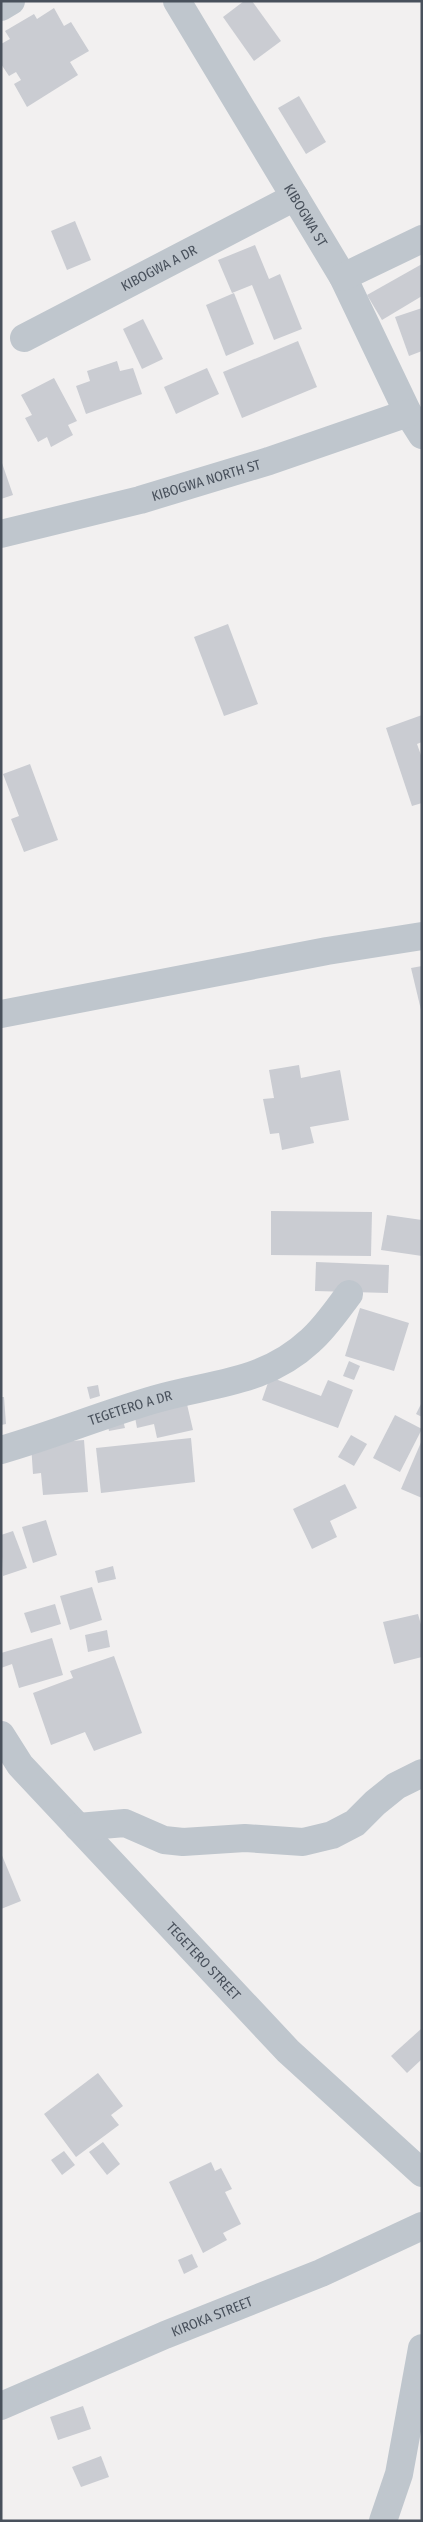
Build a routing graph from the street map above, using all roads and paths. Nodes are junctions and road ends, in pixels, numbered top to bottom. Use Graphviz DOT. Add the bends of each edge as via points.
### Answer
graph roads {
  1 [pos="11,1"];
  2 [pos="185,4"];
  3 [pos="1,7"];
  4 [pos="295,197"];
  5 [pos="422,239"];
  6 [pos="343,277"];
  7 [pos="24,338"];
  8 [pos="415,424"];
  9 [pos="1,534"];
  10 [pos="422,936"];
  11 [pos="1,1014"];
  12 [pos="349,1294"];
  13 [pos="1,1450"];
  14 [pos="1,1735"];
  15 [pos="422,1773"];
  16 [pos="78,1827"];
  17 [pos="422,2173"];
  18 [pos="422,2226"];
  19 [pos="422,2348"];
  20 [pos="1,2406"];
  21 [pos="383,2521"];
  1 -- 3 [label="street"];
  2 -- 4 [label="street, KIBOGWA ST"];
  4 -- 6 [label="street, KIBOGWA ST"];
  4 -- 7 [label="street, KIBOGWA A DR"];
  5 -- 6 [label="street"];
  6 -- 8 [label="street, KIBOGWA ST"];
  8 -- 9 [label="street, KIBOGWA NORTH ST" via="270,461 140,500"];
  10 -- 11 [label="street" via="327,951"];
  12 -- 13 [label="street, TEGETERO A DR" via="311,1341 274,1367 234,1382 156,1398"];
  14 -- 16 [label="street, TEGETERO STREET" via="20,1765"];
  15 -- 16 [label="street" via="396,1786 355,1823 332,1835 303,1842 245,1838 183,1842 164,1840 125,1823"];
  16 -- 17 [label="street, TEGETERO STREET" via="288,2051"];
  18 -- 20 [label="street, KIROKA STREET" via="321,2273 165,2335"];
  19 -- 21 [label="street" via="399,2474"];
}
